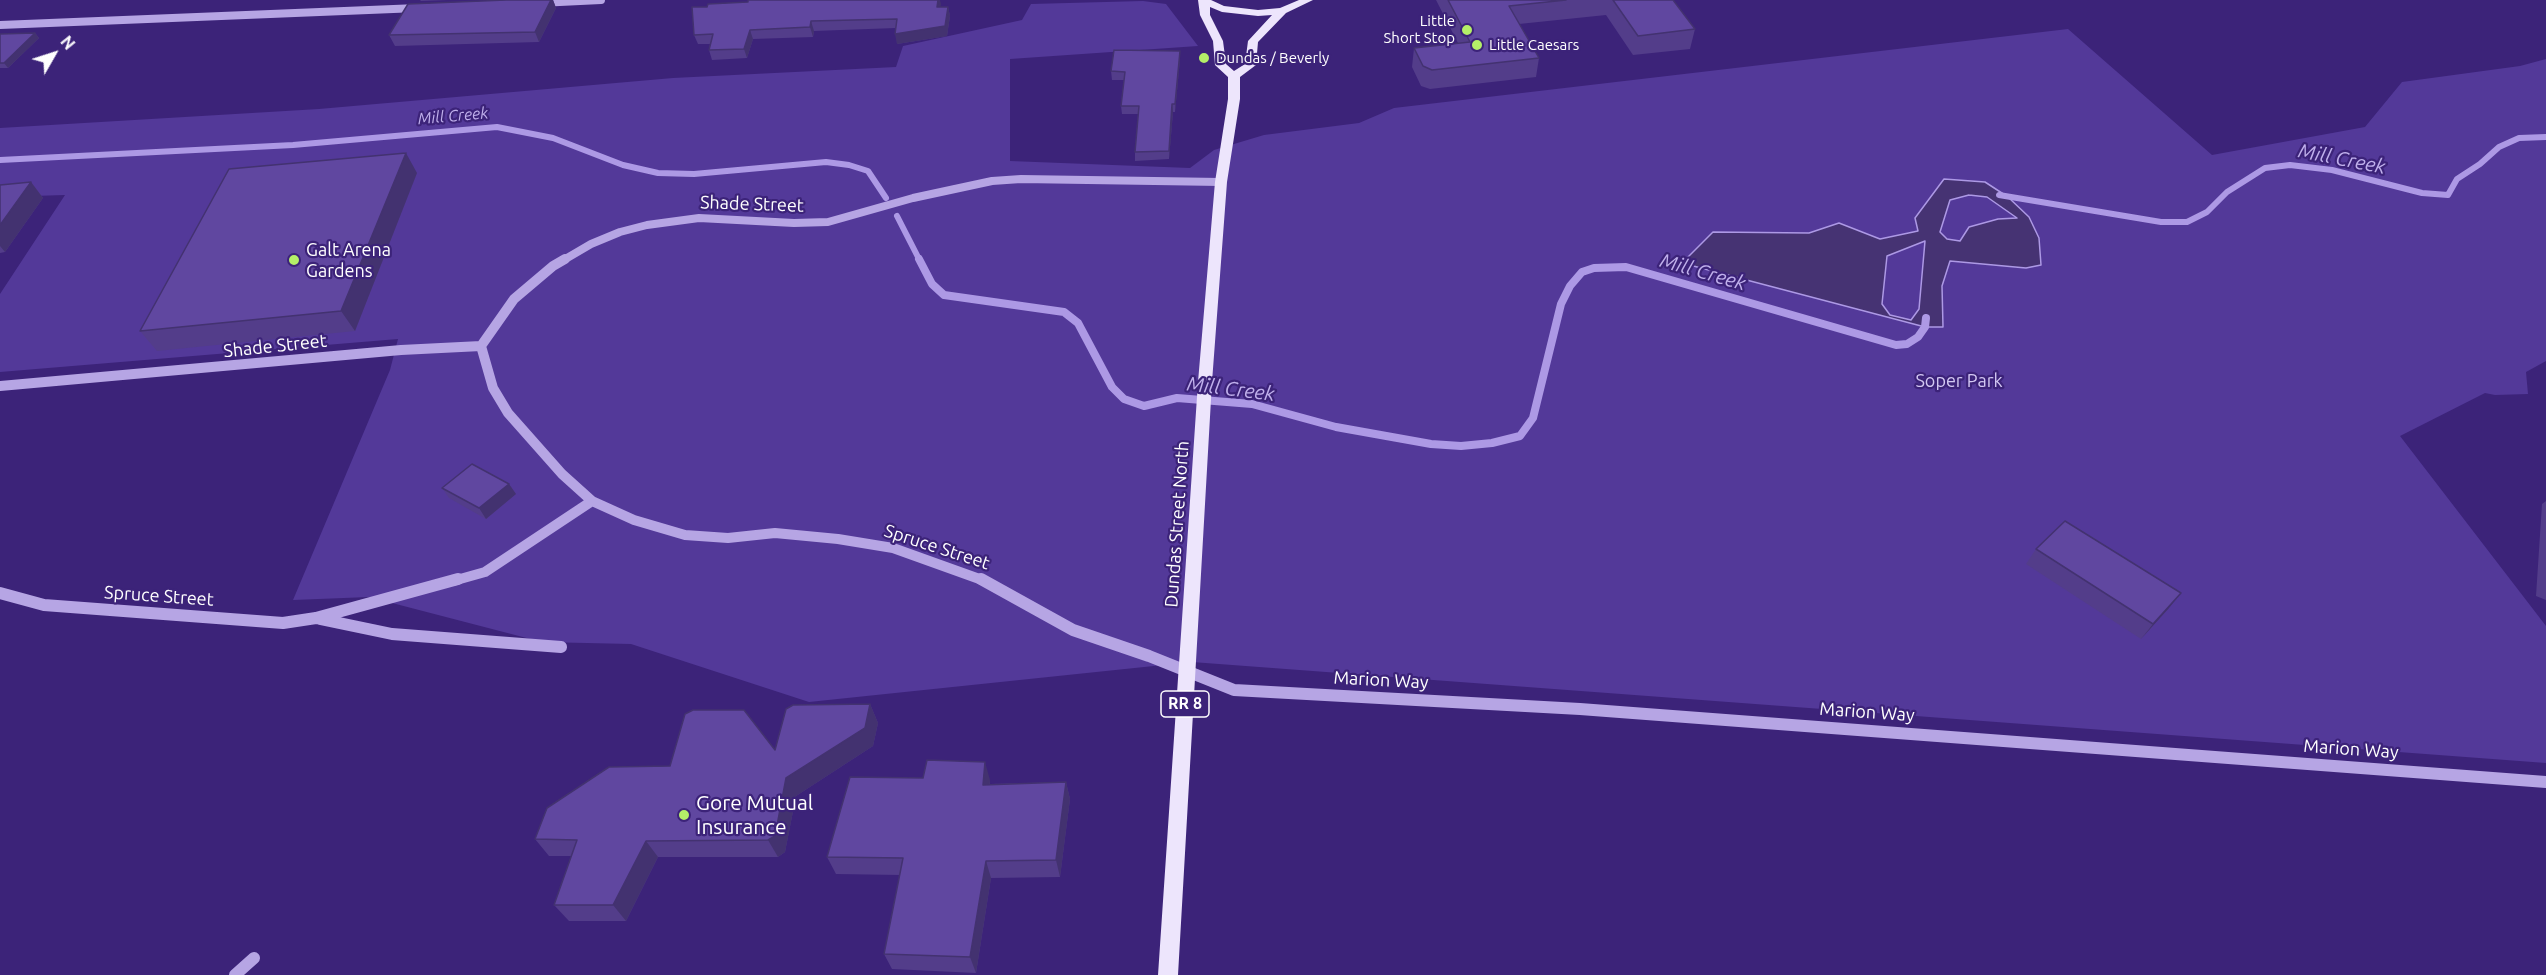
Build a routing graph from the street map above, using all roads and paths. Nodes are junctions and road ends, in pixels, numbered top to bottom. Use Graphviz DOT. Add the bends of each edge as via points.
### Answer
graph roads {
  1 [pos="602,0"];
  2 [pos="1308,0"];
  3 [pos="1203,1"];
  4 [pos="531,3"];
  5 [pos="424,8"];
  6 [pos="1282,10"];
  7 [pos="0,25"];
  8 [pos="1234,76"];
  9 [pos="1221,182"];
  10 [pos="481,346"];
  11 [pos="0,386"];
  12 [pos="592,501"];
  13 [pos="0,593"];
  14 [pos="316,618"];
  15 [pos="561,647"];
  16 [pos="1187,672"];
  17 [pos="2546,782"];
  18 [pos="254,958"];
  19 [pos="235,975"];
  20 [pos="1168,975"];
  1 -- 4 [label="street"];
  2 -- 6 [label="main road"];
  3 -- 6 [label="main road" via="1239,12"];
  3 -- 8 [label="main road" via="1205,15 1218,41 1221,65"];
  5 -- 7 [label="street"];
  6 -- 8 [label="main road" via="1253,41 1250,65"];
  8 -- 9 [label="main road, Dundas Street North / RR 8"];
  9 -- 10 [label="street, Shade Street" via="992,181 828,222 699,218 647,225 591,244 553,266 514,299"];
  9 -- 16 [label="main road, Dundas Street North / RR 8"];
  10 -- 11 [label="street, Shade Street"];
  10 -- 12 [label="street, Spruce Street" via="493,388 508,413 562,474"];
  12 -- 14 [label="street, Spruce Street" via="485,572"];
  12 -- 16 [label="street, Spruce Street" via="685,536 728,538 776,533 893,548 991,583 1073,630"];
  13 -- 14 [label="street, Spruce Street" via="44,605 283,623"];
  14 -- 15 [label="street, Spruce Street" via="392,634"];
  16 -- 17 [label="street, Marion Way" via="1234,690 1580,709"];
  16 -- 20 [label="main road, Dundas Street North / RR 8"];
  18 -- 19 [label="street"];
}
